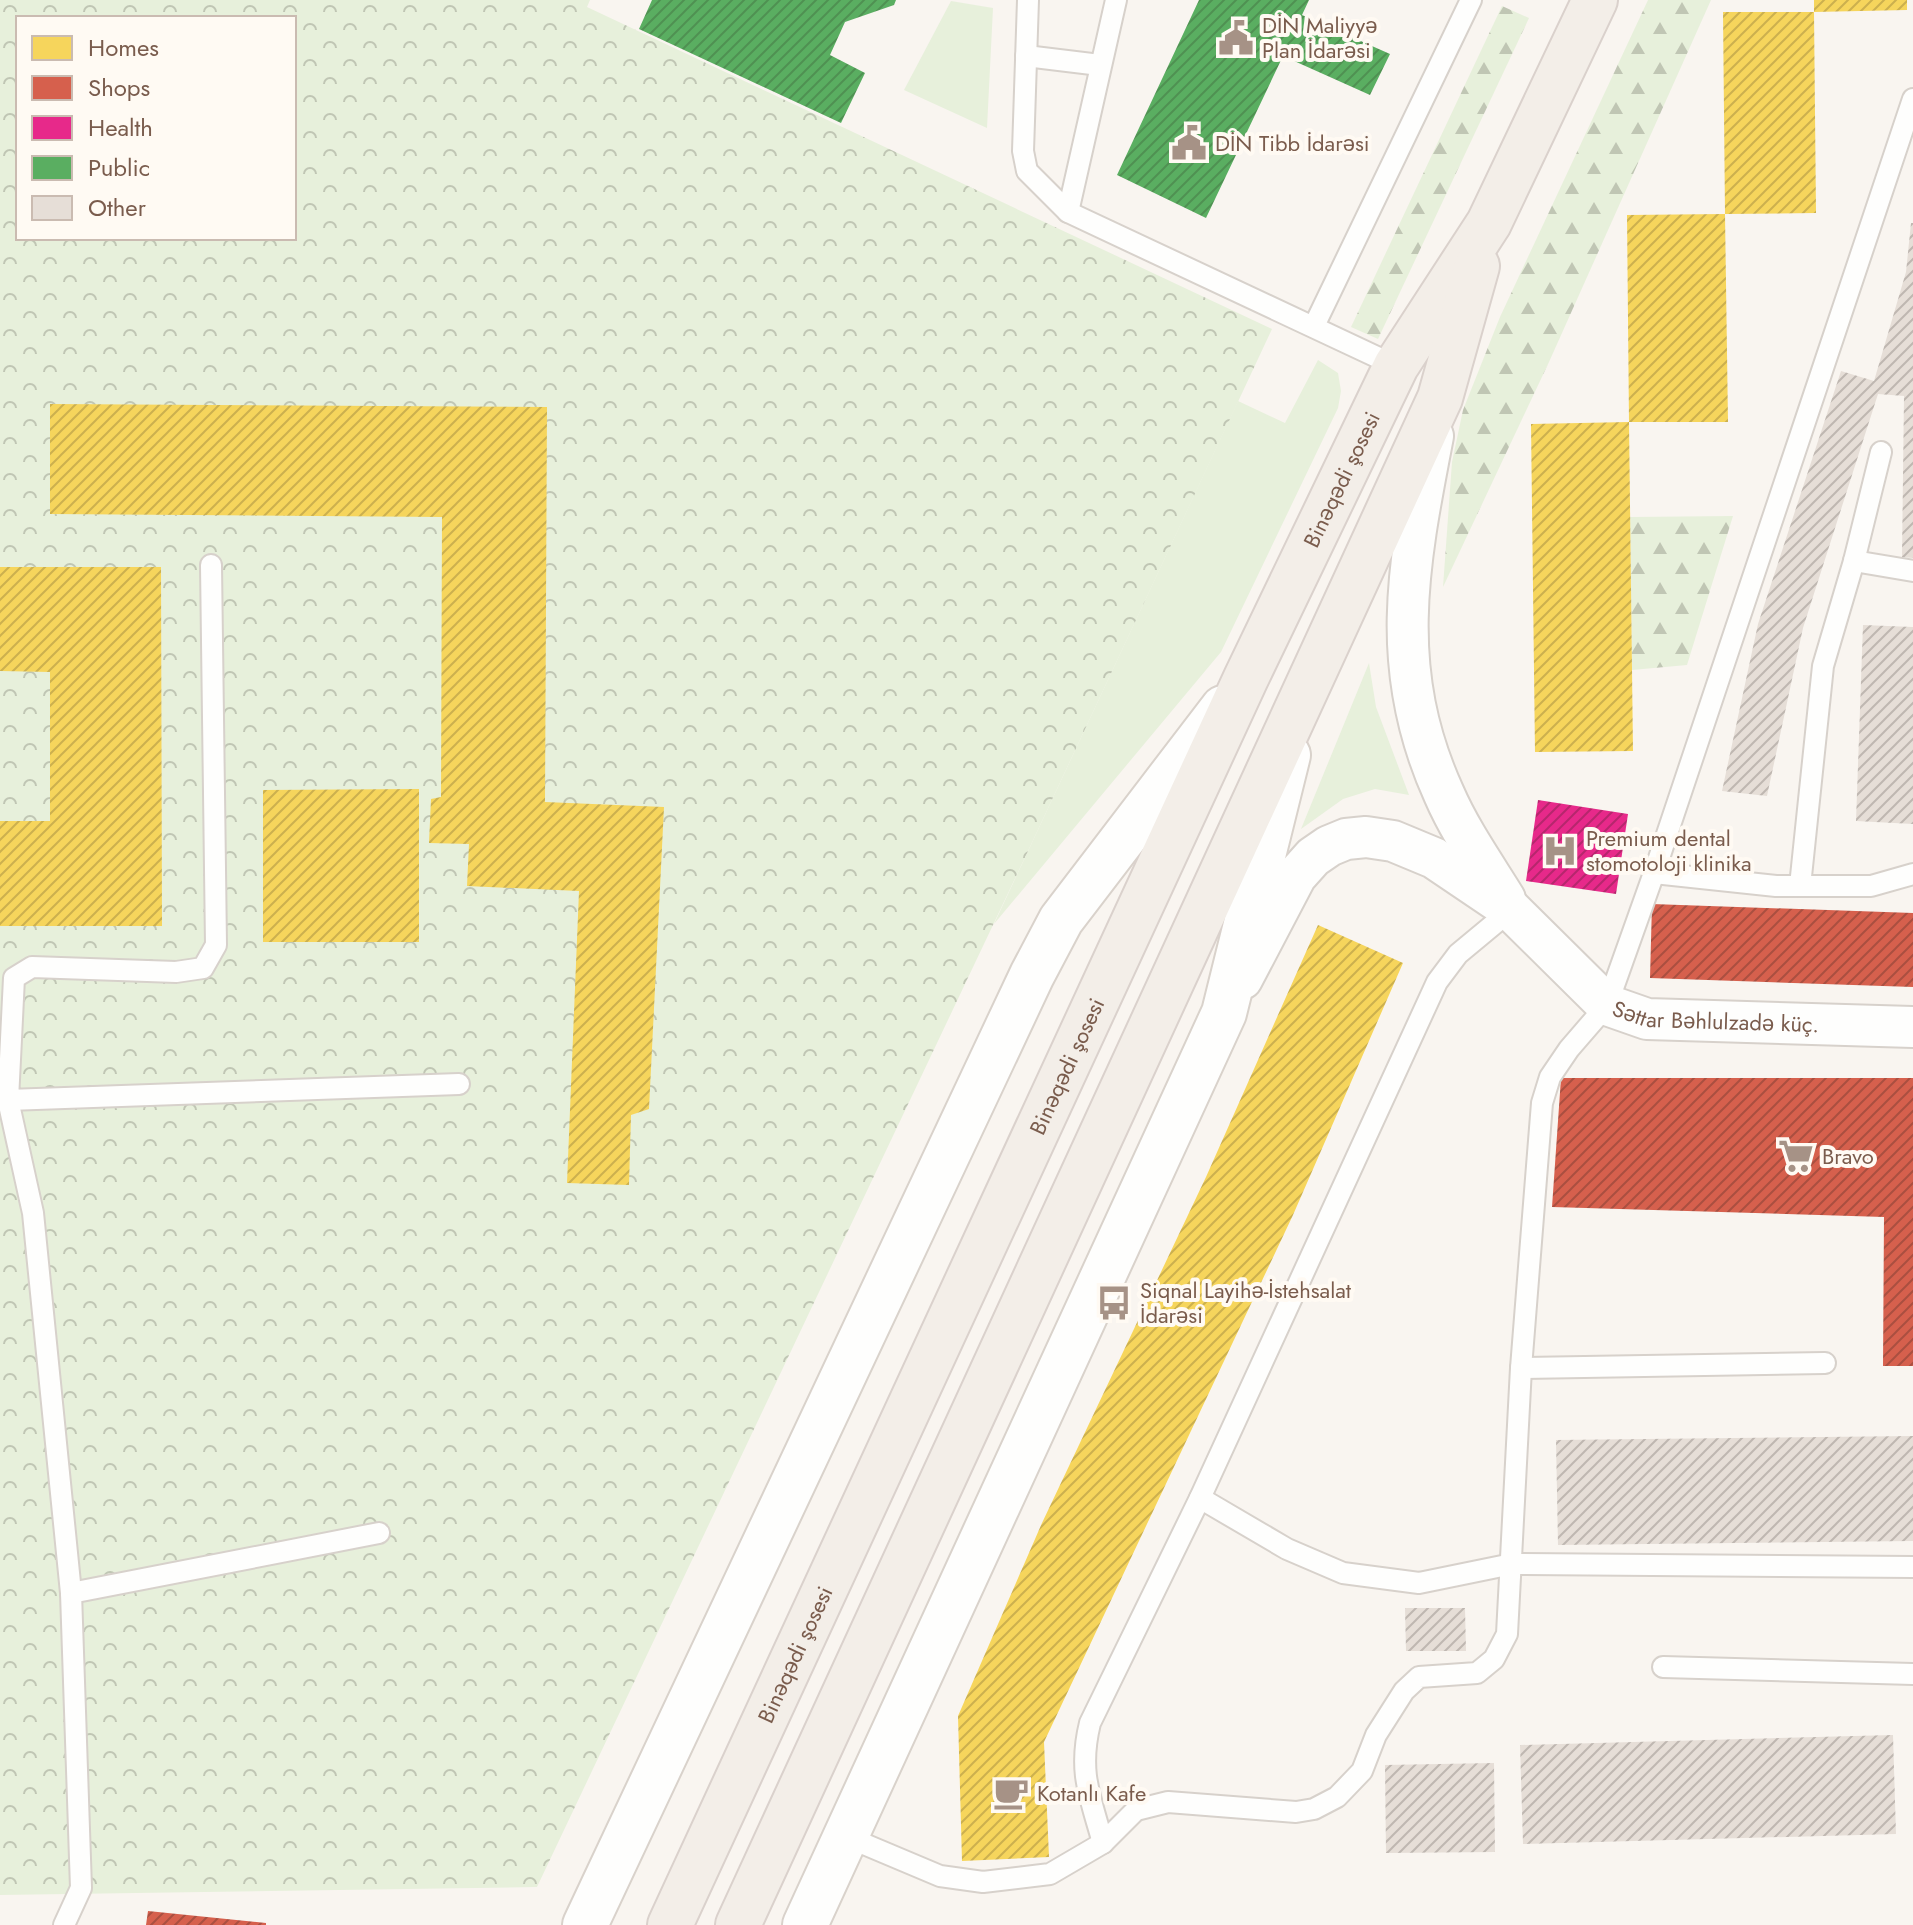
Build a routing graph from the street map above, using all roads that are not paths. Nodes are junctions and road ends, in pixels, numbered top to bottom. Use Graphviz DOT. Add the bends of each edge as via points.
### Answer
graph roads {
  1 [pos="1028,0"];
  2 [pos="1116,0"];
  3 [pos="1471,0"];
  4 [pos="1595,0"];
  5 [pos="1026,56"];
  6 [pos="1100,65"];
  7 [pos="1913,99"];
  8 [pos="1068,212"];
  9 [pos="1489,223"];
  10 [pos="1314,326"];
  11 [pos="1396,366"];
  12 [pos="1440,398"];
  13 [pos="1881,452"];
  14 [pos="1854,561"];
  15 [pos="211,565"];
  16 [pos="1913,571"];
  17 [pos="1246,678"];
  18 [pos="1300,707"];
  19 [pos="1654,873"];
  20 [pos="1913,874"];
  21 [pos="1800,886"];
  22 [pos="1511,910"];
  23 [pos="1607,1005"];
  24 [pos="1224,1013"];
  25 [pos="1913,1027"];
  26 [pos="459,1084"];
  27 [pos="4,1100"];
  28 [pos="1825,1363"];
  29 [pos="1521,1368"];
  30 [pos="1200,1498"];
  31 [pos="379,1533"];
  32 [pos="1512,1564"];
  33 [pos="1913,1567"];
  34 [pos="71,1593"];
  35 [pos="1663,1667"];
  36 [pos="1913,1674"];
  37 [pos="845,1836"];
  38 [pos="1103,1843"];
  39 [pos="64,1925"];
  40 [pos="585,1925"];
  41 [pos="670,1925"];
  42 [pos="738,1925"];
  43 [pos="805,1925"];
  1 -- 5 [label="lane"];
  2 -- 6 [label="lane"];
  3 -- 10 [label="lane"];
  4 -- 9 [label="main road, Binəqədi şosesi"];
  5 -- 6 [label="lane"];
  5 -- 8 [label="lane" via="1027,171"];
  6 -- 8 [label="lane"];
  7 -- 19 [label="lane"];
  8 -- 10 [label="lane"];
  9 -- 11 [label="main road, Binəqədi şosesi"];
  9 -- 12 [label="main road, Binəqədi şosesi"];
  10 -- 11 [label="lane"];
  11 -- 17 [label="main road, Binəqədi şosesi"];
  12 -- 18 [label="main road, Binəqədi şosesi"];
  12 -- 22 [label="street" via="1414,532 1406,608 1411,695 1443,793"];
  13 -- 14 [label="lane"];
  14 -- 16 [label="lane"];
  14 -- 21 [label="lane" via="1823,666"];
  15 -- 27 [label="lane" via="216,945 203,968 176,972 32,967 14,978"];
  17 -- 40 [label="main road" via="1061,920 1039,961"];
  17 -- 41 [label="main road, Binəqədi şosesi"];
  18 -- 24 [label="main road"];
  18 -- 42 [label="main road, Binəqədi şosesi"];
  19 -- 21 [label="lane"];
  19 -- 23 [label="lane"];
  20 -- 21 [label="lane" via="1871,886"];
  22 -- 23 [label="street, Səttar Bəhlulzadə küç."];
  22 -- 24 [label="street" via="1434,858 1393,841 1346,839 1321,851 1296,876"];
  22 -- 30 [label="lane" via="1458,954 1437,982"];
  23 -- 25 [label="street, Səttar Bəhlulzadə küç." via="1647,1019"];
  23 -- 29 [label="lane" via="1550,1077 1542,1103"];
  24 -- 37 [label="main road"];
  26 -- 27 [label="lane"];
  27 -- 34 [label="lane" via="33,1213"];
  28 -- 29 [label="lane"];
  29 -- 32 [label="lane"];
  30 -- 32 [label="lane" via="1287,1549 1343,1573 1419,1583"];
  30 -- 38 [label="lane" via="1090,1723 1083,1770"];
  31 -- 34 [label="lane"];
  32 -- 33 [label="lane"];
  32 -- 38 [label="lane" via="1507,1634 1494,1659 1477,1673 1419,1677 1376,1735 1362,1771 1337,1797 1296,1812 1168,1802 1136,1810"];
  34 -- 39 [label="lane" via="81,1888"];
  35 -- 36 [label="lane"];
  37 -- 38 [label="lane" via="940,1876 983,1882 1050,1874"];
  37 -- 43 [label="main road"];
}
